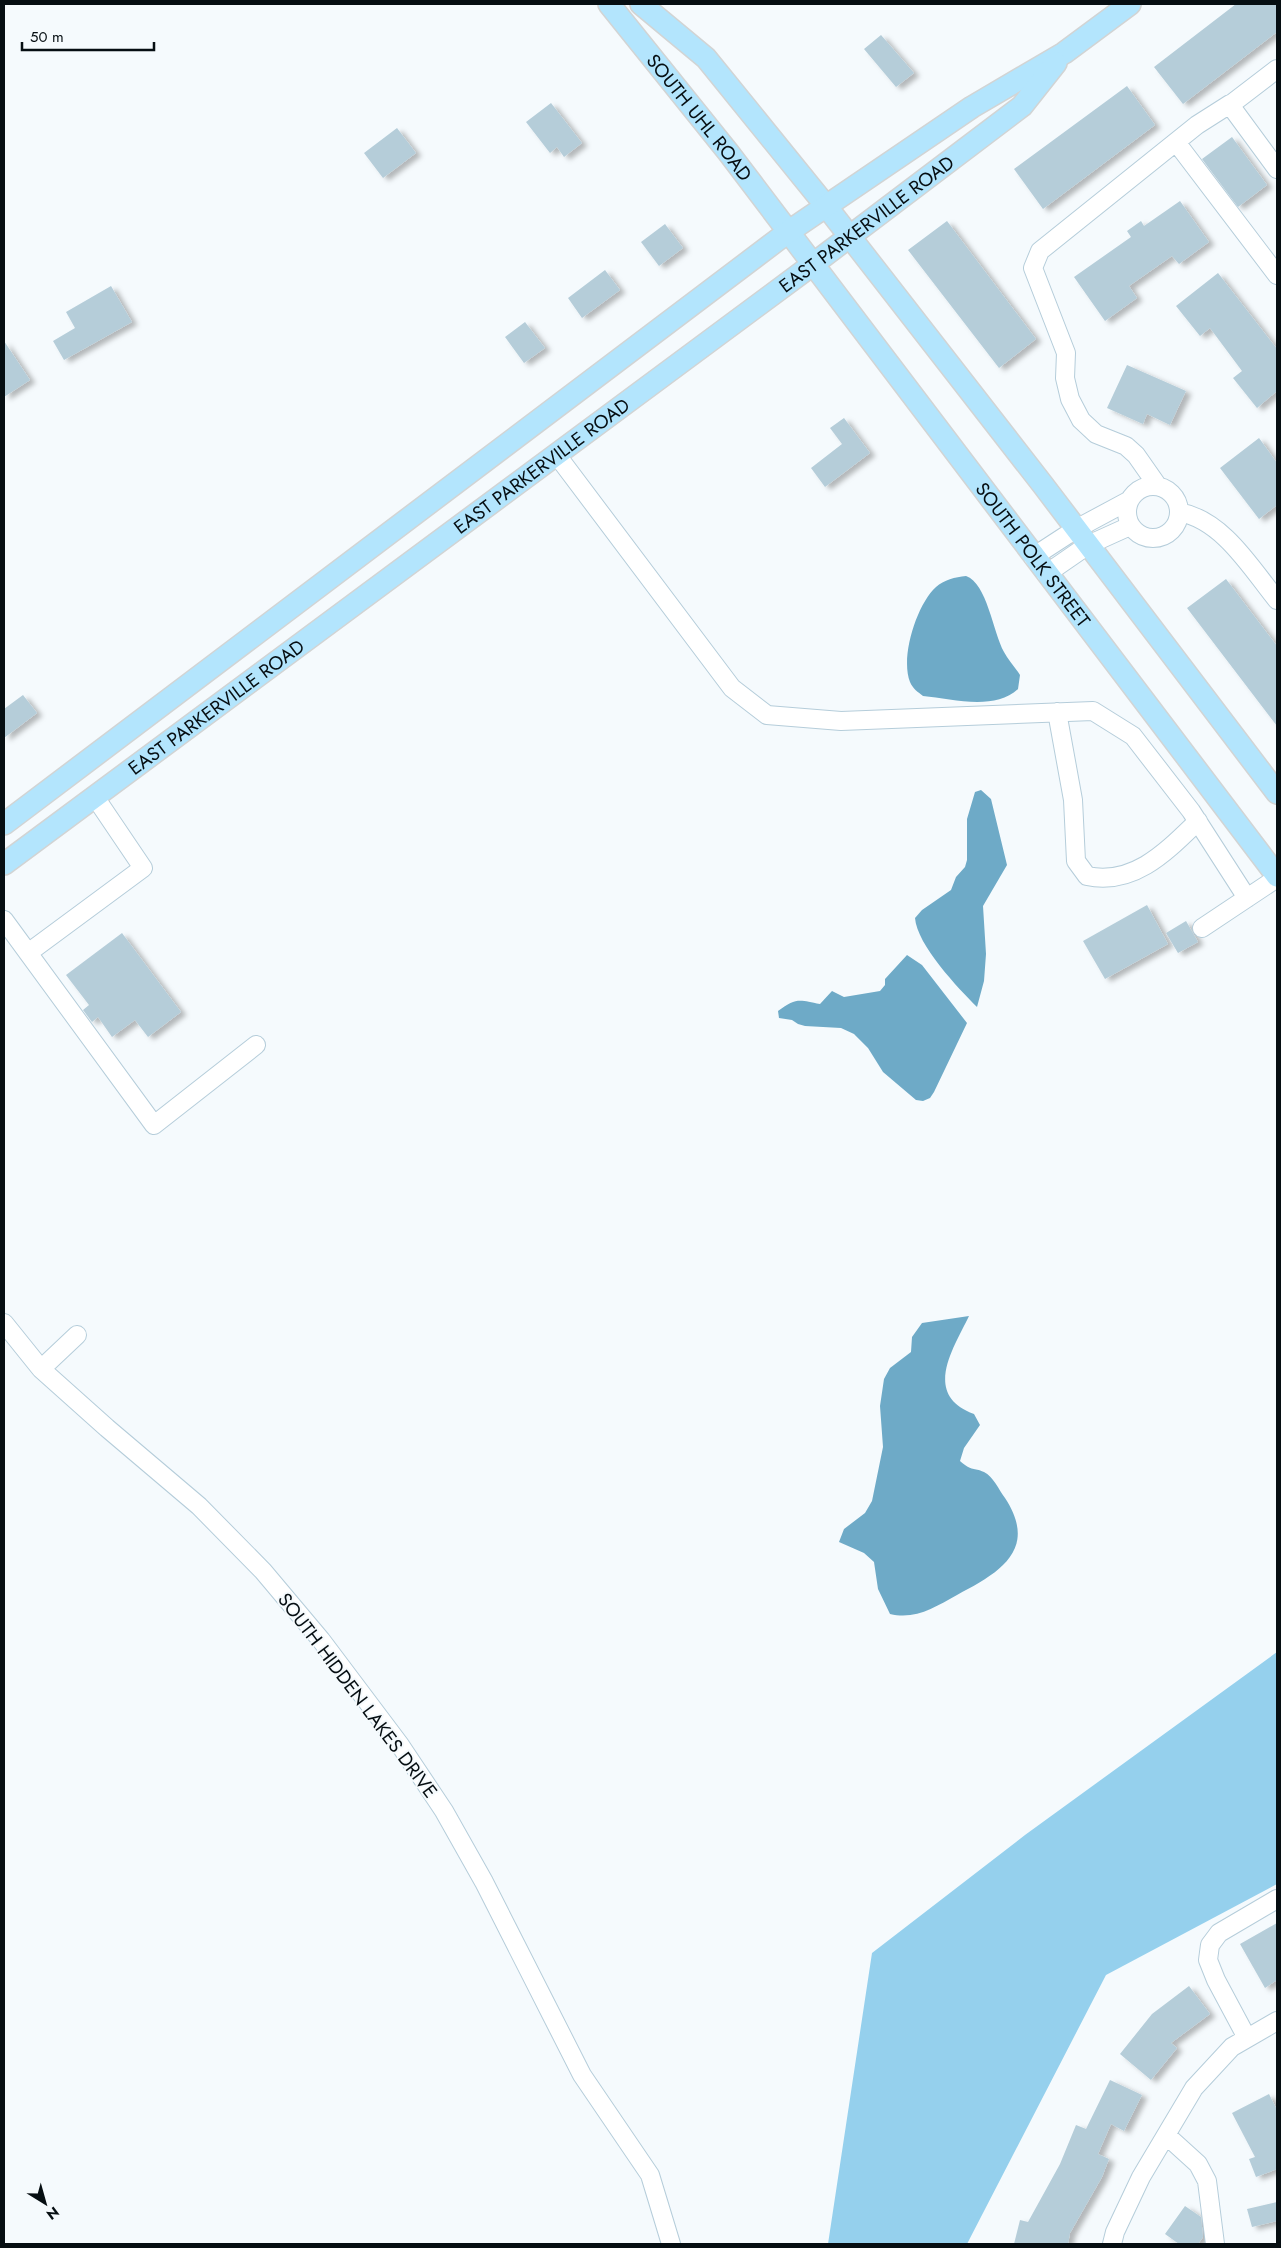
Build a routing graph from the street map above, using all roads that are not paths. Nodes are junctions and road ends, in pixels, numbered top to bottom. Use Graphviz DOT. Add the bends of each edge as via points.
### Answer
graph roads {
  1 [pos="609,4"];
  2 [pos="641,4"];
  3 [pos="1130,4"];
  4 [pos="1064,53"];
  5 [pos="1277,68"];
  6 [pos="1230,104"];
  7 [pos="1176,142"];
  8 [pos="1277,169"];
  9 [pos="826,206"];
  10 [pos="788,232"];
  11 [pos="850,236"];
  12 [pos="812,265"];
  13 [pos="1277,275"];
  14 [pos="556,454"];
  15 [pos="1157,485"];
  16 [pos="1130,500"];
  17 [pos="1179,512"];
  18 [pos="1130,526"];
  19 [pos="1082,537"];
  20 [pos="1033,557"];
  21 [pos="1046,574"];
  22 [pos="1277,600"];
  23 [pos="254,637"];
  24 [pos="273,665"];
  25 [pos="1058,712"];
  26 [pos="1277,793"];
  27 [pos="95,797"];
  28 [pos="1198,821"];
  29 [pos="4,824"];
  30 [pos="4,864"];
  31 [pos="1275,870"];
  32 [pos="1247,898"];
  33 [pos="4,920"];
  34 [pos="1202,928"];
  35 [pos="28,953"];
  36 [pos="256,1045"];
  37 [pos="4,1323"];
  38 [pos="77,1335"];
  39 [pos="41,1369"];
  40 [pos="1277,1899"];
  41 [pos="1275,2026"];
  42 [pos="1247,2038"];
  43 [pos="1166,2135"];
  44 [pos="671,2244"];
  45 [pos="1112,2244"];
  46 [pos="1215,2244"];
  1 -- 10 [label="main road, SOUTH UHL ROAD"];
  2 -- 9 [label="main road, SOUTH UHL ROAD" via="706,58"];
  3 -- 4 [label="main road, EAST PARKERVILLE ROAD"];
  4 -- 9 [label="main road, EAST PARKERVILLE ROAD" via="972,106"];
  4 -- 11 [label="main road, EAST PARKERVILLE ROAD" via="1022,106"];
  5 -- 6 [label="street"];
  6 -- 7 [label="street"];
  6 -- 8 [label="street"];
  7 -- 13 [label="street"];
  7 -- 15 [label="street" via="1040,251 1033,268 1066,353 1064,378 1070,400 1082,420 1096,434 1126,446 1136,455"];
  9 -- 10 [label="main road, EAST PARKERVILLE ROAD"];
  9 -- 11 [label="main road"];
  10 -- 12 [label="main road, SOUTH POLK STREET"];
  10 -- 23 [label="main road, EAST PARKERVILLE ROAD"];
  11 -- 12 [label="main road, EAST PARKERVILLE ROAD"];
  11 -- 19 [label="main road"];
  12 -- 14 [label="main road, EAST PARKERVILLE ROAD"];
  12 -- 20 [label="main road, SOUTH POLK STREET"];
  14 -- 24 [label="main road, EAST PARKERVILLE ROAD"];
  14 -- 25 [label="street" via="732,688 767,715 841,721"];
  15 -- 16 [label="street" via="1140,488"];
  15 -- 17 [label="street" via="1172,493"];
  16 -- 18 [label="street" via="1126,510"];
  16 -- 19 [label="street"];
  17 -- 18 [label="street" via="1176,524 1163,537 1145,537"];
  17 -- 22 [label="street" via="1191,514 1219,532"];
  18 -- 19 [label="street"];
  19 -- 20 [label="street"];
  19 -- 21 [label="street"];
  19 -- 26 [label="main road"];
  20 -- 21 [label="main road, SOUTH POLK STREET"];
  21 -- 31 [label="main road, SOUTH POLK STREET"];
  23 -- 24 [label="main road"];
  23 -- 29 [label="main road, EAST PARKERVILLE ROAD"];
  24 -- 27 [label="main road, EAST PARKERVILLE ROAD"];
  25 -- 28 [label="street" via="1093,711 1133,736"];
  25 -- 28 [label="street" via="1073,800 1076,861 1087,876 1102,879 1140,870 1170,849"];
  27 -- 30 [label="main road, EAST PARKERVILLE ROAD"];
  27 -- 35 [label="street" via="143,868"];
  28 -- 32 [label="street"];
  31 -- 32 [label="street"];
  32 -- 34 [label="street"];
  33 -- 35 [label="street"];
  35 -- 36 [label="street" via="154,1125"];
  37 -- 39 [label="street, SOUTH HIDDEN LAKES DRIVE"];
  38 -- 39 [label="street"];
  39 -- 44 [label="street, SOUTH HIDDEN LAKES DRIVE" via="228,1534 321,1640 400,1745 444,1811 484,1882 582,2075 650,2175"];
  40 -- 42 [label="street" via="1219,1933 1210,1944 1208,1960"];
  41 -- 42 [label="street"];
  42 -- 43 [label="street" via="1232,2047 1194,2088"];
  43 -- 45 [label="street" via="1138,2185"];
  43 -- 46 [label="street" via="1198,2164 1207,2181"];
}
